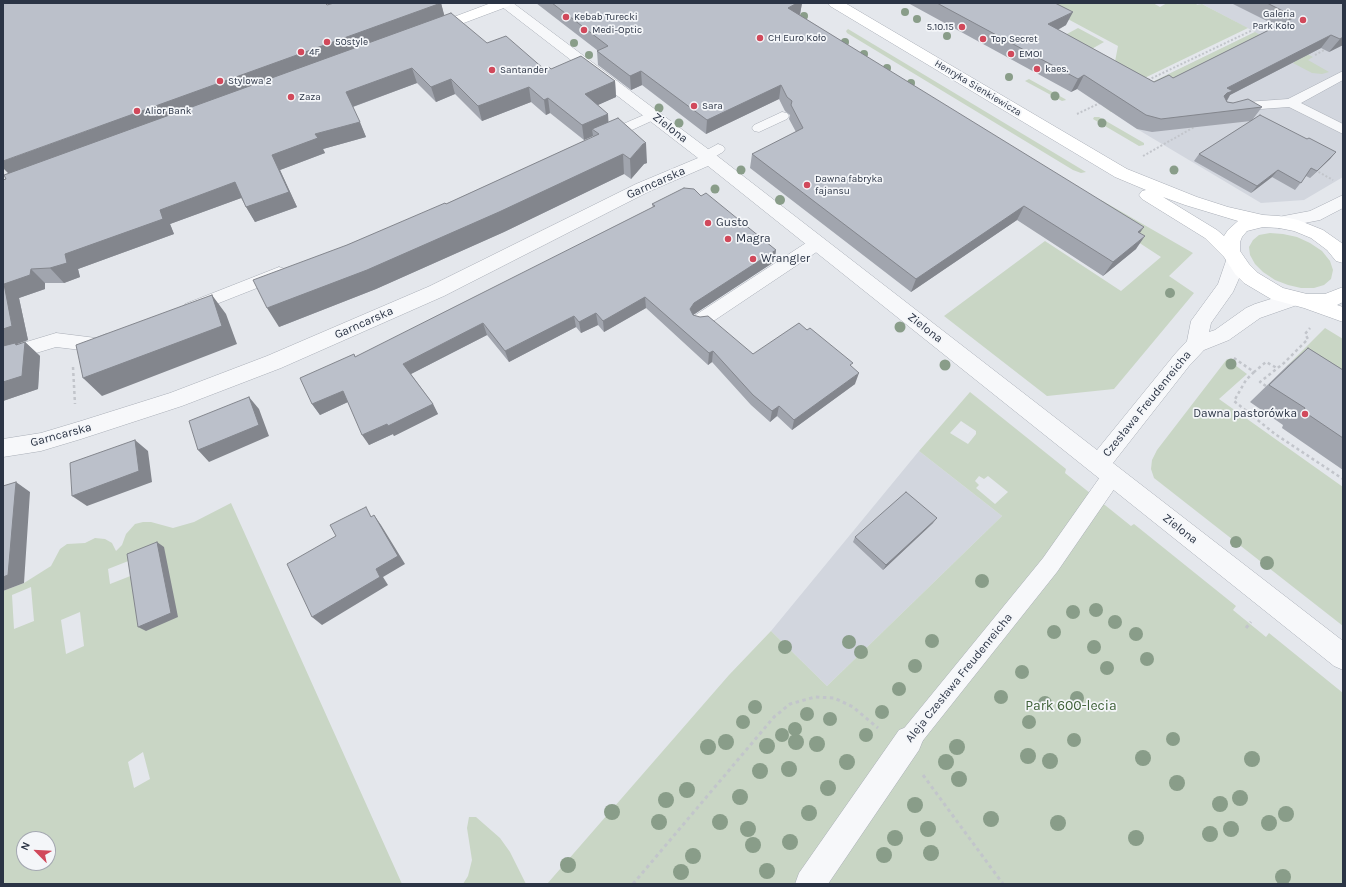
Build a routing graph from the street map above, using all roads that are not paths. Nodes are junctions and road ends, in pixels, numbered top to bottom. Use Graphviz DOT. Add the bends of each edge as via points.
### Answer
graph roads {
  1 [pos="504,3"];
  2 [pos="835,3"];
  3 [pos="415,36"];
  4 [pos="1343,75"];
  5 [pos="1291,103"];
  6 [pos="1223,111"];
  7 [pos="653,115"];
  8 [pos="782,116"];
  9 [pos="759,128"];
  10 [pos="1343,130"];
  11 [pos="594,142"];
  12 [pos="711,155"];
  13 [pos="1118,172"];
  14 [pos="1343,201"];
  15 [pos="1271,222"];
  16 [pos="818,243"];
  17 [pos="1233,256"];
  18 [pos="1343,256"];
  19 [pos="290,269"];
  20 [pos="1343,294"];
  21 [pos="1300,300"];
  22 [pos="179,313"];
  23 [pos="1343,315"];
  24 [pos="700,321"];
  25 [pos="120,336"];
  26 [pos="1197,344"];
  27 [pos="3,356"];
  28 [pos="3,448"];
  29 [pos="1105,470"];
  30 [pos="1343,657"];
  31 [pos="909,740"];
  32 [pos="810,884"];
  1 -- 3 [label="street"];
  1 -- 7 [label="street, Zielona"];
  2 -- 13 [label="street, Henryka Sienkiewicza"];
  4 -- 5 [label="lane"];
  5 -- 6 [label="lane" via="1246,106"];
  5 -- 10 [label="lane"];
  7 -- 11 [label="lane"];
  7 -- 12 [label="street, Zielona"];
  8 -- 9 [label="lane"];
  12 -- 16 [label="street, Zielona"];
  12 -- 28 [label="street, Garncarska" via="437,291 274,362 175,400 81,430 41,442"];
  13 -- 15 [label="street, Henryka Sienkiewicza" via="1191,201"];
  13 -- 17 [label="street, Henryka Sienkiewicza" via="1148,195 1211,234"];
  14 -- 15 [label="street" via="1314,216"];
  15 -- 17 [label="street" via="1251,223 1234,234 1231,242"];
  15 -- 18 [label="street, Henryka Sienkiewicza" via="1298,226 1317,234"];
  16 -- 24 [label="lane"];
  16 -- 29 [label="street, Zielona"];
  17 -- 21 [label="street, Henryka Sienkiewicza" via="1251,278 1278,294"];
  17 -- 26 [label="street, Czesława Freudenreicha" via="1232,274 1226,287 1201,321"];
  19 -- 22 [label="lane"];
  20 -- 21 [label="street" via="1326,301"];
  21 -- 23 [label="street"];
  21 -- 26 [label="street, Czesława Freudenreicha" via="1262,309 1222,335"];
  25 -- 27 [label="lane" via="98,344 56,340"];
  26 -- 29 [label="street, Czesława Freudenreicha" via="1182,360"];
  29 -- 30 [label="street, Zielona"];
  29 -- 31 [label="lane, Aleja Czesława Freudenreicha" via="1050,566"];
  31 -- 32 [label="street, Aleja Czesława Freudenreicha"];
}
